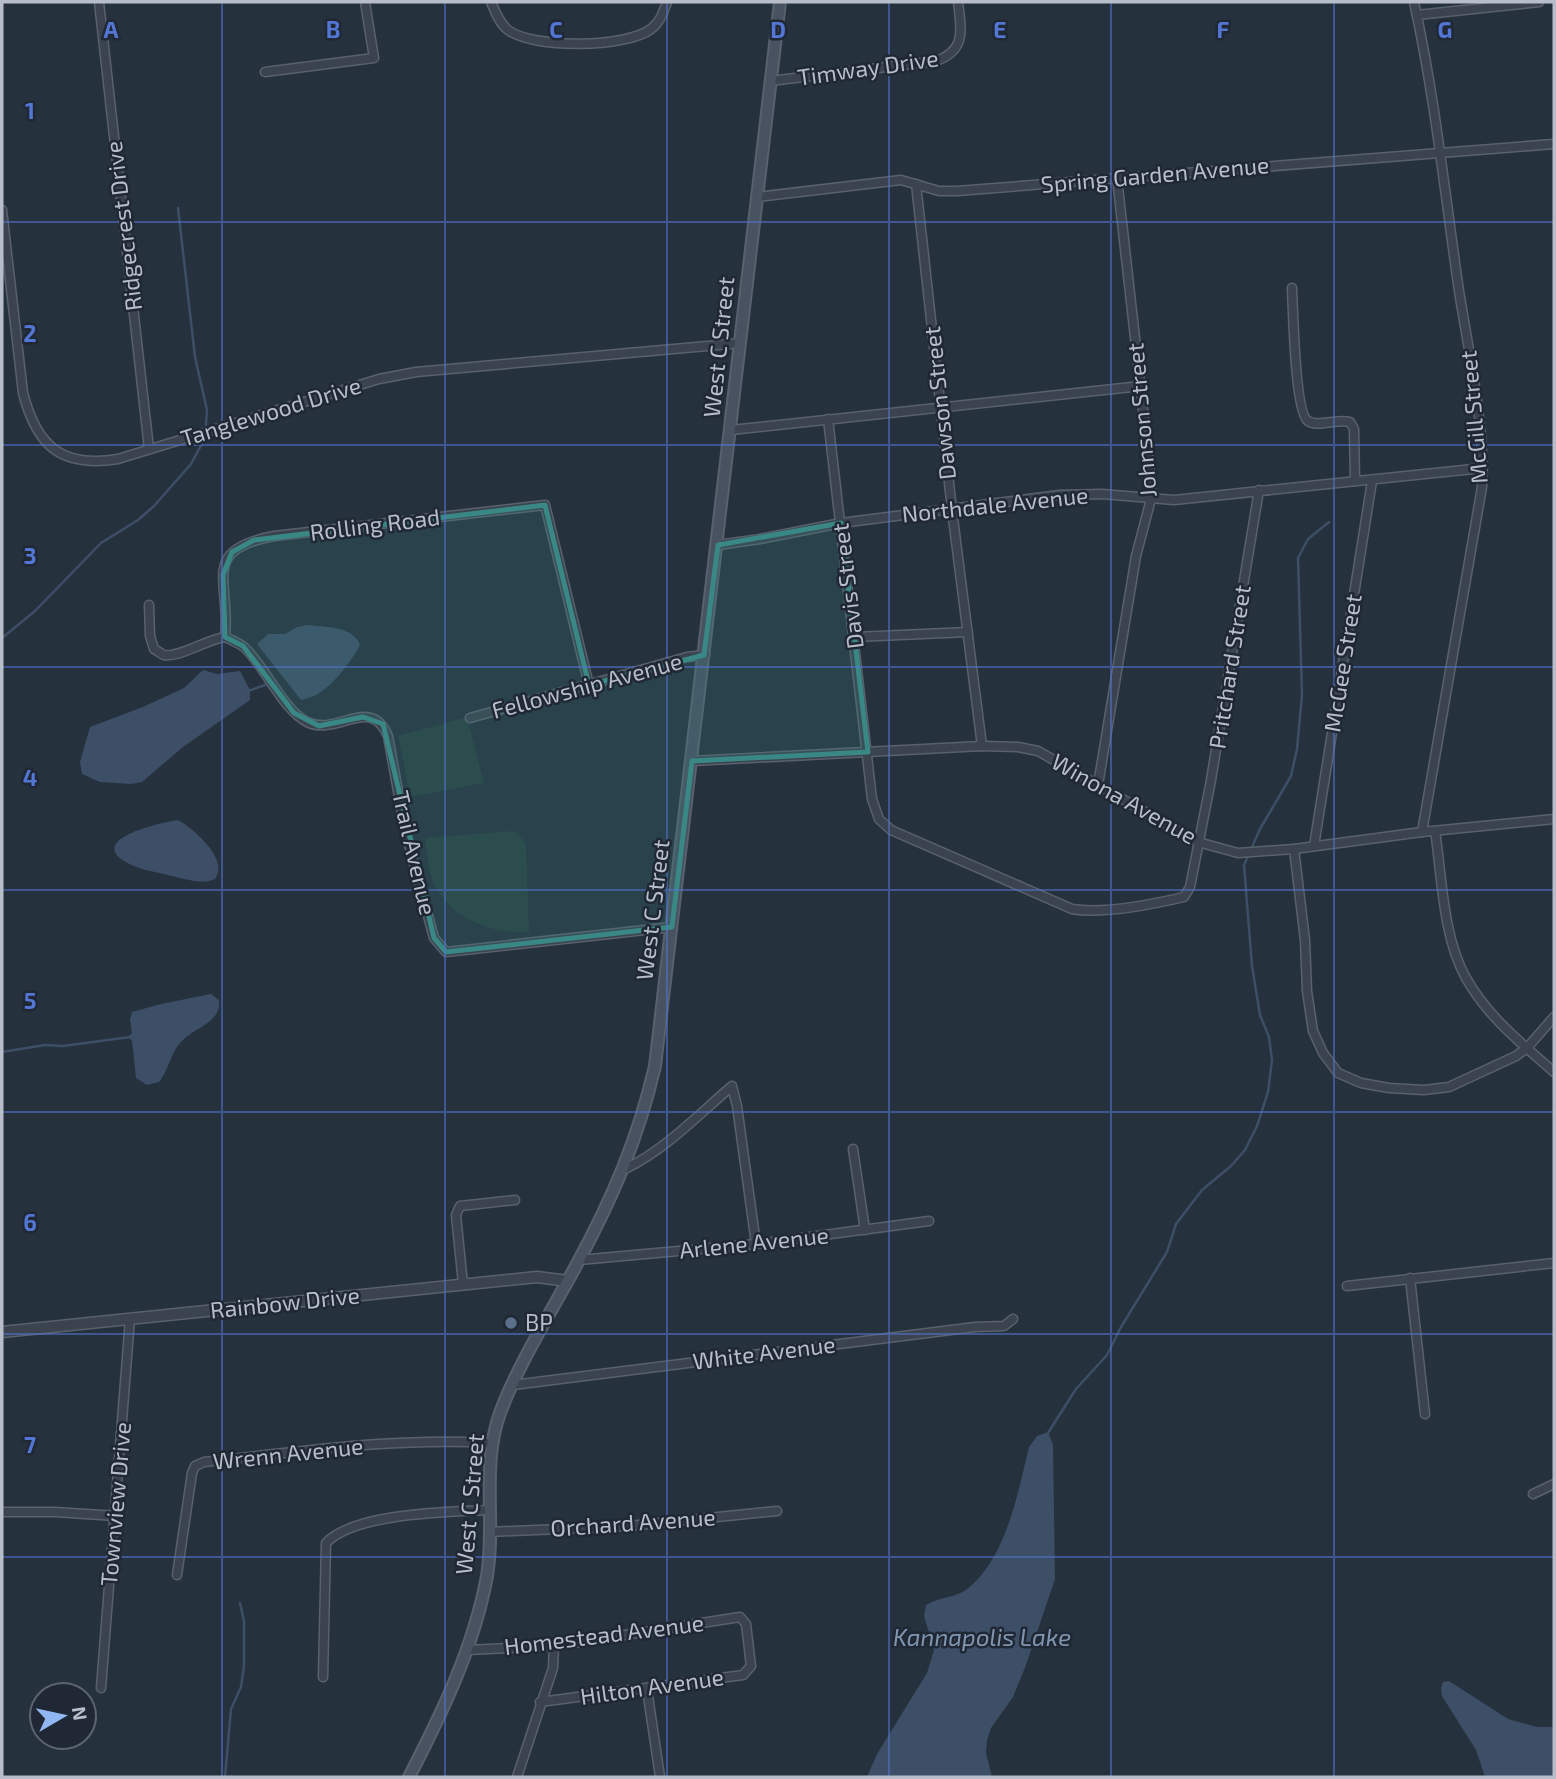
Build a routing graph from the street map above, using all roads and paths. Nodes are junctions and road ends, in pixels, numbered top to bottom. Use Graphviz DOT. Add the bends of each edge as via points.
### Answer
graph roads {
  1 [pos="99,2"];
  2 [pos="365,2"];
  3 [pos="491,2"];
  4 [pos="667,2"];
  5 [pos="780,2"];
  6 [pos="958,2"];
  7 [pos="1414,2"];
  8 [pos="1539,2"];
  9 [pos="1417,15"];
  10 [pos="265,72"];
  11 [pos="770,81"];
  12 [pos="1554,144"];
  13 [pos="1439,153"];
  14 [pos="1117,178"];
  15 [pos="916,184"];
  16 [pos="757,197"];
  17 [pos="2,210"];
  18 [pos="1292,288"];
  19 [pos="741,343"];
  20 [pos="1141,386"];
  21 [pos="941,407"];
  22 [pos="828,419"];
  23 [pos="731,430"];
  24 [pos="149,449"];
  25 [pos="1483,468"];
  26 [pos="1355,481"];
  27 [pos="1372,481"];
  28 [pos="1258,490"];
  29 [pos="1151,499"];
  30 [pos="952,510"];
  31 [pos="841,523"];
  32 [pos="718,545"];
  33 [pos="149,605"];
  34 [pos="968,632"];
  35 [pos="225,637"];
  36 [pos="855,637"];
  37 [pos="705,655"];
  38 [pos="589,685"];
  39 [pos="470,718"];
  40 [pos="982,746"];
  41 [pos="868,752"];
  42 [pos="692,761"];
  43 [pos="1098,785"];
  44 [pos="1554,819"];
  45 [pos="1435,831"];
  46 [pos="1423,832"];
  47 [pos="1198,842"];
  48 [pos="1314,846"];
  49 [pos="1294,849"];
  50 [pos="672,927"];
  51 [pos="1554,1017"];
  52 [pos="1527,1048"];
  53 [pos="1554,1072"];
  54 [pos="853,1149"];
  55 [pos="625,1169"];
  56 [pos="515,1200"];
  57 [pos="929,1221"];
  58 [pos="865,1230"];
  59 [pos="756,1244"];
  60 [pos="579,1260"];
  61 [pos="1554,1264"];
  62 [pos="1410,1278"];
  63 [pos="568,1281"];
  64 [pos="463,1284"];
  65 [pos="1346,1286"];
  66 [pos="130,1319"];
  67 [pos="1013,1319"];
  68 [pos="2,1332"];
  69 [pos="513,1385"];
  70 [pos="1425,1413"];
  71 [pos="492,1443"];
  72 [pos="1554,1485"];
  73 [pos="1533,1494"];
  74 [pos="488,1510"];
  75 [pos="777,1511"];
  76 [pos="2,1512"];
  77 [pos="116,1516"];
  78 [pos="489,1532"];
  79 [pos="177,1575"];
  80 [pos="740,1617"];
  81 [pos="554,1646"];
  82 [pos="467,1650"];
  83 [pos="323,1677"];
  84 [pos="101,1688"];
  85 [pos="647,1689"];
  86 [pos="540,1702"];
  87 [pos="409,1777"];
  88 [pos="517,1777"];
  89 [pos="660,1777"];
  1 -- 24 [label="street, Ridgecrest Drive"];
  2 -- 10 [label="street" via="374,58"];
  3 -- 4 [label="street" via="507,29 522,37 564,42 635,38 660,20"];
  5 -- 11 [label="main road, West C Street"];
  6 -- 11 [label="street, Timway Drive" via="960,39 950,57"];
  7 -- 9 [label="street, McGill Street"];
  8 -- 9 [label="street"];
  9 -- 13 [label="street, McGill Street"];
  11 -- 16 [label="main road, West C Street"];
  12 -- 13 [label="street, Spring Garden Avenue"];
  13 -- 14 [label="street, Spring Garden Avenue"];
  13 -- 25 [label="street, McGill Street"];
  14 -- 15 [label="street, Spring Garden Avenue" via="957,191"];
  14 -- 20 [label="street, Johnson Street"];
  15 -- 16 [label="street, Spring Garden Avenue" via="901,180"];
  15 -- 21 [label="street, Dawson Street"];
  16 -- 19 [label="main road, West C Street"];
  17 -- 24 [label="street, Tanglewood Drive" via="23,393 40,435 59,455 79,461 99,463"];
  18 -- 26 [label="street" via="1302,415 1317,423 1350,422"];
  19 -- 23 [label="main road, West C Street"];
  19 -- 24 [label="street, Tanglewood Drive" via="416,372 379,379"];
  20 -- 21 [label="street"];
  20 -- 29 [label="street, Johnson Street"];
  21 -- 22 [label="street"];
  21 -- 30 [label="street, Dawson Street"];
  22 -- 23 [label="street"];
  22 -- 31 [label="street, Davis Street"];
  23 -- 32 [label="main road, West C Street"];
  25 -- 27 [label="street, Northdale Avenue"];
  25 -- 46 [label="street, McGill Street"];
  26 -- 27 [label="street, Northdale Avenue"];
  26 -- 28 [label="street, Northdale Avenue"];
  27 -- 48 [label="street, McGee Street"];
  28 -- 29 [label="street, Northdale Avenue"];
  28 -- 47 [label="street, Pritchard Street"];
  29 -- 30 [label="street, Northdale Avenue" via="1083,493"];
  29 -- 43 [label="street, Johnson Street" via="1136,556"];
  30 -- 31 [label="street, Northdale Avenue"];
  30 -- 34 [label="street, Dawson Street"];
  31 -- 32 [label="street, Northdale Avenue"];
  31 -- 36 [label="street, Davis Street"];
  32 -- 37 [label="main road, West C Street"];
  33 -- 35 [label="street" via="154,649 165,655"];
  34 -- 36 [label="street"];
  34 -- 40 [label="street, Dawson Street"];
  35 -- 38 [label="street, Rolling Road" via="225,562 241,545 274,536 545,505"];
  35 -- 50 [label="street, Trail Avenue" via="243,646 294,713 307,723 319,726 362,717 383,724 431,926 437,944 446,952"];
  36 -- 41 [label="street, Davis Street"];
  37 -- 38 [label="street, Fellowship Avenue"];
  37 -- 42 [label="main road, West C Street"];
  38 -- 39 [label="street, Fellowship Avenue"];
  40 -- 41 [label="street, Winona Avenue"];
  40 -- 43 [label="street, Winona Avenue" via="1038,751"];
  41 -- 42 [label="street, Winona Avenue"];
  41 -- 47 [label="street, Pritchard Street" via="872,800 879,819 891,830 1072,909 1184,897"];
  42 -- 50 [label="main road, West C Street"];
  43 -- 47 [label="street, Winona Avenue"];
  44 -- 45 [label="street, Winona Avenue"];
  45 -- 46 [label="street, Winona Avenue"];
  45 -- 52 [label="street" via="1454,950 1465,978 1487,1009"];
  46 -- 48 [label="street, Winona Avenue"];
  47 -- 49 [label="street, Winona Avenue" via="1238,853"];
  48 -- 49 [label="street, Winona Avenue"];
  49 -- 52 [label="street" via="1313,1031 1338,1073 1389,1088 1450,1087"];
  50 -- 55 [label="main road, West C Street" via="655,1066"];
  51 -- 52 [label="street"];
  52 -- 53 [label="street"];
  54 -- 58 [label="street"];
  55 -- 59 [label="street" via="658,1150 732,1086"];
  55 -- 60 [label="main road, West C Street"];
  56 -- 64 [label="street" via="460,1206 456,1215"];
  57 -- 58 [label="street, Arlene Avenue"];
  58 -- 59 [label="street, Arlene Avenue"];
  59 -- 60 [label="street, Arlene Avenue"];
  60 -- 63 [label="main road, West C Street"];
  61 -- 62 [label="street"];
  62 -- 65 [label="street"];
  62 -- 70 [label="street"];
  63 -- 64 [label="street, Rainbow Drive" via="537,1277"];
  63 -- 69 [label="main road, West C Street"];
  64 -- 66 [label="street, Rainbow Drive"];
  66 -- 68 [label="street, Rainbow Drive"];
  66 -- 77 [label="street, Townview Drive"];
  67 -- 69 [label="street, White Avenue" via="1004,1326"];
  69 -- 71 [label="main road, West C Street"];
  71 -- 74 [label="main road, West C Street"];
  71 -- 79 [label="street, Wrenn Avenue" via="394,1443 204,1462 192,1472"];
  72 -- 73 [label="street"];
  74 -- 78 [label="main road, West C Street"];
  74 -- 83 [label="street" via="390,1518 334,1534 326,1543"];
  75 -- 78 [label="street, Orchard Avenue" via="629,1526"];
  76 -- 77 [label="street"];
  77 -- 84 [label="street, Townview Drive"];
  78 -- 82 [label="main road, West C Street" via="487,1573"];
  80 -- 81 [label="street, Homestead Avenue"];
  80 -- 85 [label="street, Hilton Avenue" via="746,1624 751,1653 751,1666 743,1675"];
  81 -- 82 [label="street, Homestead Avenue"];
  81 -- 86 [label="street" via="553,1668"];
  82 -- 87 [label="main road, West C Street"];
  85 -- 86 [label="street, Hilton Avenue"];
  85 -- 89 [label="street"];
  86 -- 88 [label="street"];
}
